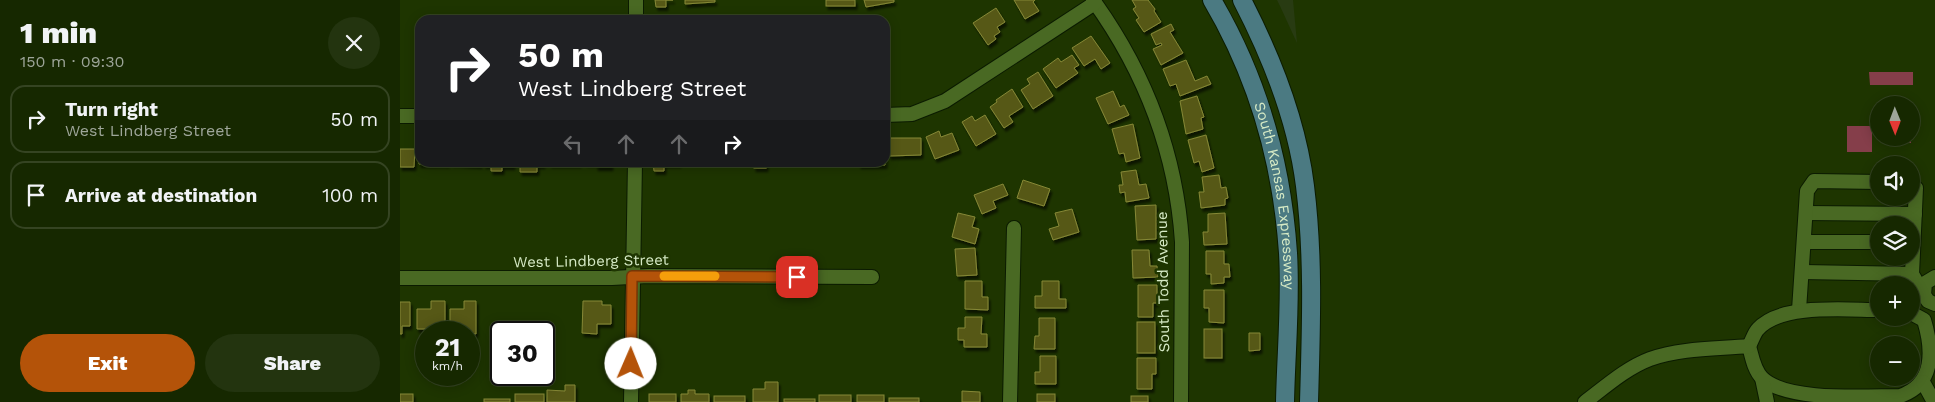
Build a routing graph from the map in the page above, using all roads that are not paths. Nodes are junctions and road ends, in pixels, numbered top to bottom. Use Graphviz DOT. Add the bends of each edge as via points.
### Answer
graph roads {
  1 [pos="636,0"];
  2 [pos="1212,0"];
  3 [pos="1242,0"];
  4 [pos="1094,1"];
  5 [pos="636,15"];
  6 [pos="890,115"];
  7 [pos="400,116"];
  8 [pos="415,116"];
  9 [pos="635,167"];
  10 [pos="1870,182"];
  11 [pos="1915,206"];
  12 [pos="1806,213"];
  13 [pos="1915,214"];
  14 [pos="1014,228"];
  15 [pos="1805,242"];
  16 [pos="1870,242"];
  17 [pos="1912,266"];
  18 [pos="1803,272"];
  19 [pos="1912,274"];
  20 [pos="632,276"];
  21 [pos="872,277"];
  22 [pos="1935,277"];
  23 [pos="400,278"];
  24 [pos="1930,301"];
  25 [pos="1799,310"];
  26 [pos="1870,310"];
  27 [pos="1920,318"];
  28 [pos="1924,320"];
  29 [pos="1749,346"];
  30 [pos="1762,378"];
  31 [pos="1923,382"];
  32 [pos="631,402"];
  33 [pos="1010,402"];
  34 [pos="1181,402"];
  35 [pos="1286,402"];
  36 [pos="1309,402"];
  37 [pos="1585,402"];
  38 [pos="1768,402"];
  39 [pos="1934,402"];
  1 -- 5 [label="street"];
  2 -- 35 [label="main road, South Kansas Expressway" via="1246,63 1268,129 1281,188 1288,254"];
  3 -- 36 [label="main road, South Kansas Expressway" via="1278,80 1305,184 1311,249"];
  4 -- 6 [label="street" via="945,101 912,114"];
  4 -- 34 [label="street, South Todd Avenue" via="1115,31 1141,79 1155,113 1172,174 1182,242"];
  7 -- 8 [label="street"];
  9 -- 20 [label="street"];
  10 -- 12 [label="street" via="1814,182 1807,191"];
  11 -- 13 [label="street"];
  12 -- 13 [label="street"];
  12 -- 15 [label="street"];
  14 -- 33 [label="street"];
  15 -- 16 [label="street"];
  15 -- 18 [label="street"];
  17 -- 19 [label="street"];
  18 -- 19 [label="street"];
  18 -- 25 [label="street"];
  19 -- 24 [label="street"];
  20 -- 21 [label="street, West Lindberg Street"];
  20 -- 23 [label="street, West Lindberg Street"];
  20 -- 32 [label="street"];
  22 -- 24 [label="street" via="1925,283"];
  24 -- 28 [label="street"];
  25 -- 26 [label="street"];
  25 -- 29 [label="street" via="1758,329"];
  27 -- 28 [label="street"];
  28 -- 31 [label="street" via="1930,339 1930,359"];
  29 -- 30 [label="street"];
  29 -- 37 [label="street" via="1674,352 1649,360 1620,376"];
  30 -- 31 [label="street" via="1778,389 1797,395 1900,396 1913,392"];
  30 -- 38 [label="street"];
  31 -- 39 [label="street"];
}
